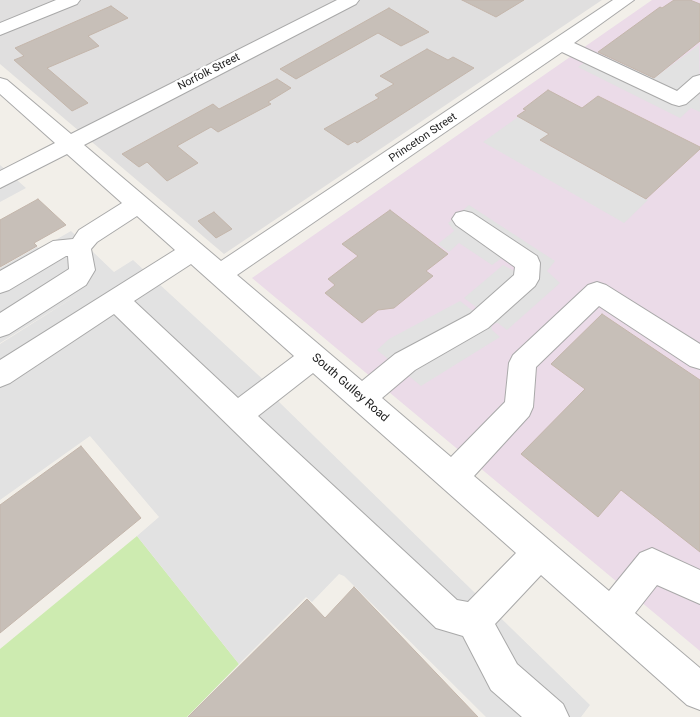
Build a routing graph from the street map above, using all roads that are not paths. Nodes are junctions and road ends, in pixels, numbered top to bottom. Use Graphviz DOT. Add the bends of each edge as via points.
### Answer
graph roads {
  1 [pos="71,0"];
  2 [pos="350,0"];
  3 [pos="626,0"];
  4 [pos="0,30"];
  5 [pos="561,44"];
  6 [pos="700,82"];
  7 [pos="1,87"];
  8 [pos="69,144"];
  9 [pos="0,180"];
  10 [pos="138,204"];
  11 [pos="464,219"];
  12 [pos="79,248"];
  13 [pos="192,251"];
  14 [pos="220,275"];
  15 [pos="0,283"];
  16 [pos="116,300"];
  17 [pos="0,326"];
  18 [pos="314,357"];
  19 [pos="700,358"];
  20 [pos="0,376"];
  21 [pos="362,398"];
  22 [pos="237,415"];
  23 [pos="452,477"];
  24 [pos="540,552"];
  25 [pos="700,587"];
  26 [pos="612,615"];
  27 [pos="474,621"];
  28 [pos="700,692"];
  29 [pos="550,717"];
  1 -- 4 [label="street"];
  2 -- 8 [label="street, Norfolk Street"];
  3 -- 5 [label="street, Princeton Street"];
  5 -- 6 [label="street" via="678,100"];
  5 -- 14 [label="street, Princeton Street"];
  7 -- 8 [label="street, South Gulley Road"];
  8 -- 9 [label="street, Norfolk Street"];
  8 -- 10 [label="street, South Gulley Road"];
  10 -- 12 [label="street" via="88,236"];
  10 -- 13 [label="street, South Gulley Road"];
  11 -- 21 [label="street" via="528,263 526,279 479,321 405,362"];
  12 -- 15 [label="street" via="62,246"];
  12 -- 17 [label="street" via="82,270 77,278"];
  13 -- 14 [label="street, South Gulley Road"];
  13 -- 16 [label="street"];
  14 -- 18 [label="street, South Gulley Road"];
  16 -- 20 [label="street"];
  16 -- 22 [label="street"];
  18 -- 21 [label="street, South Gulley Road"];
  18 -- 22 [label="street"];
  19 -- 23 [label="street" via="597,292 523,363 518,407"];
  21 -- 23 [label="street, South Gulley Road"];
  22 -- 27 [label="street" via="448,616"];
  23 -- 24 [label="street, South Gulley Road"];
  24 -- 26 [label="street, South Gulley Road"];
  24 -- 27 [label="street"];
  25 -- 26 [label="street" via="652,565"];
  26 -- 28 [label="street, South Gulley Road"];
  27 -- 29 [label="street" via="504,677"];
}
